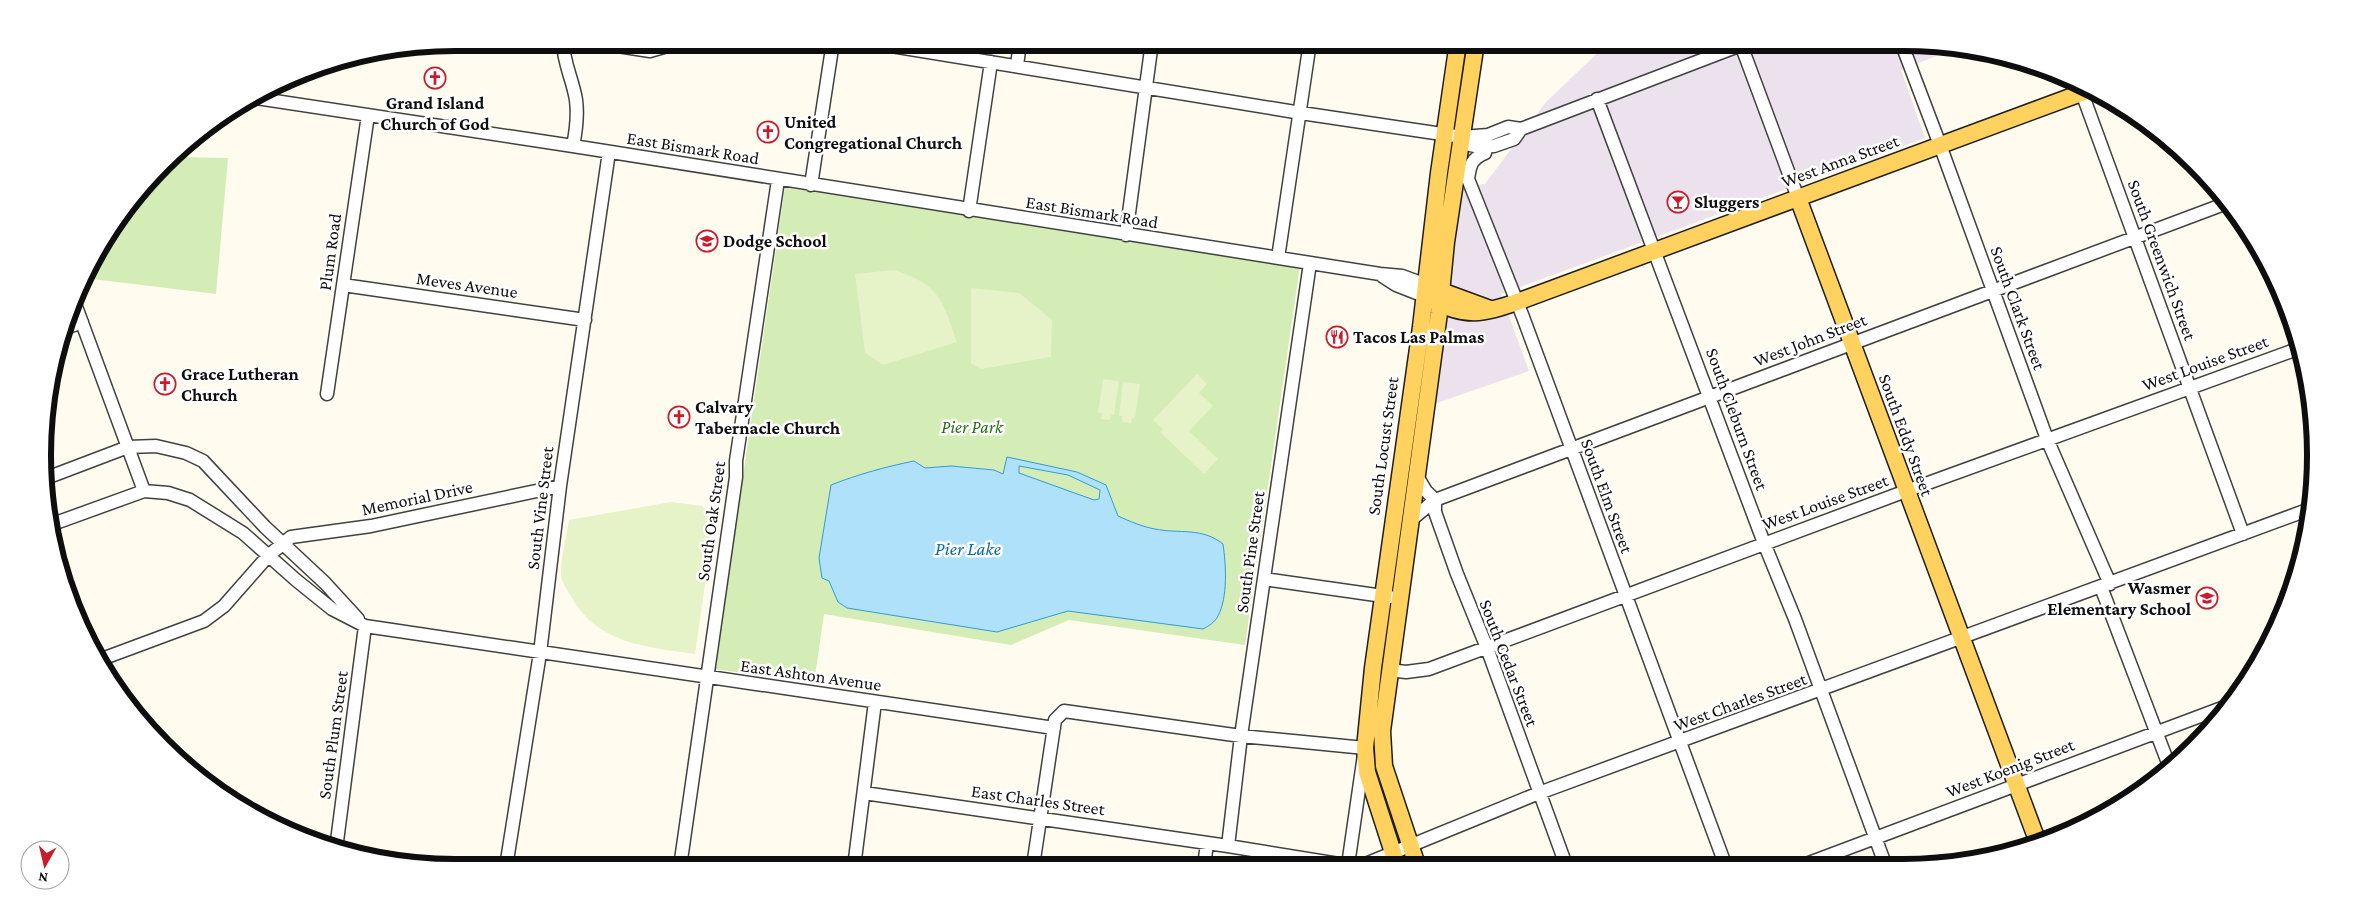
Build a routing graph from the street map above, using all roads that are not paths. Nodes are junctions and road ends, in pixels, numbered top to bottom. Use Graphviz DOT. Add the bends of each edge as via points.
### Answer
graph roads {
  1 [pos="565,51"];
  2 [pos="832,51"];
  3 [pos="923,51"];
  4 [pos="1019,51"];
  5 [pos="1151,51"];
  6 [pos="1309,51"];
  7 [pos="1457,51"];
  8 [pos="1475,51"];
  9 [pos="1723,51"];
  10 [pos="1747,51"];
  11 [pos="1904,51"];
  12 [pos="991,62"];
  13 [pos="1017,66"];
  14 [pos="1145,87"];
  15 [pos="2077,91"];
  16 [pos="2086,95"];
  17 [pos="1597,99"];
  18 [pos="263,100"];
  19 [pos="1300,113"];
  20 [pos="368,115"];
  21 [pos="1521,129"];
  22 [pos="1445,134"];
  23 [pos="1462,137"];
  24 [pos="1940,145"];
  25 [pos="573,146"];
  26 [pos="1486,146"];
  27 [pos="609,152"];
  28 [pos="778,180"];
  29 [pos="811,185"];
  30 [pos="1798,198"];
  31 [pos="2220,205"];
  32 [pos="969,211"];
  33 [pos="1126,235"];
  34 [pos="2134,236"];
  35 [pos="1656,250"];
  36 [pos="1278,258"];
  37 [pos="1310,263"];
  38 [pos="343,285"];
  39 [pos="1424,290"];
  40 [pos="1993,290"];
  41 [pos="1441,298"];
  42 [pos="1517,302"];
  43 [pos="78,311"];
  44 [pos="585,320"];
  45 [pos="82,322"];
  46 [pos="73,325"];
  47 [pos="1851,343"];
  48 [pos="2293,351"];
  49 [pos="2190,388"];
  50 [pos="327,394"];
  51 [pos="1710,396"];
  52 [pos="2047,439"];
  53 [pos="128,447"];
  54 [pos="1571,449"];
  55 [pos="52,476"];
  56 [pos="1418,476"];
  57 [pos="560,486"];
  58 [pos="144,491"];
  59 [pos="1906,491"];
  60 [pos="1435,500"];
  61 [pos="2302,512"];
  62 [pos="1411,520"];
  63 [pos="57,522"];
  64 [pos="2243,534"];
  65 [pos="1764,543"];
  66 [pos="283,544"];
  67 [pos="268,556"];
  68 [pos="1264,579"];
  69 [pos="2105,585"];
  70 [pos="1383,596"];
  71 [pos="1625,596"];
  72 [pos="1400,599"];
  73 [pos="365,626"];
  74 [pos="1961,639"];
  75 [pos="1487,648"];
  76 [pos="540,653"];
  77 [pos="105,658"];
  78 [pos="1390,670"];
  79 [pos="707,677"];
  80 [pos="1821,691"];
  81 [pos="875,702"];
  82 [pos="2216,710"];
  83 [pos="1054,728"];
  84 [pos="2156,732"];
  85 [pos="1241,736"];
  86 [pos="1679,742"];
  87 [pos="1365,748"];
  88 [pos="2167,761"];
  89 [pos="2016,784"];
  90 [pos="864,793"];
  91 [pos="1539,793"];
  92 [pos="1039,818"];
  93 [pos="2036,836"];
  94 [pos="1874,838"];
  95 [pos="337,841"];
  96 [pos="1207,843"];
  97 [pos="1410,844"];
  98 [pos="1228,846"];
  99 [pos="507,859"];
  100 [pos="681,859"];
  101 [pos="855,859"];
  102 [pos="1034,859"];
  103 [pos="1205,859"];
  104 [pos="1309,859"];
  105 [pos="1348,859"];
  106 [pos="1395,859"];
  107 [pos="1415,859"];
  108 [pos="1564,859"];
  109 [pos="1723,859"];
  110 [pos="1819,859"];
  111 [pos="1883,859"];
  1 -- 25 [label="street" via="576,99"];
  2 -- 29 [label="street"];
  3 -- 12 [label="street"];
  4 -- 13 [label="street"];
  5 -- 14 [label="street"];
  6 -- 19 [label="street"];
  7 -- 22 [label="main road, South Locust Street"];
  8 -- 23 [label="main road"];
  9 -- 17 [label="street"];
  10 -- 30 [label="street, South Eddy Street"];
  11 -- 24 [label="street, South Clark Street"];
  12 -- 13 [label="street"];
  12 -- 32 [label="street"];
  13 -- 14 [label="street"];
  14 -- 19 [label="street"];
  14 -- 33 [label="street"];
  15 -- 24 [label="main road, West Anna Street"];
  16 -- 34 [label="street, South Greenwich Street"];
  17 -- 21 [label="street"];
  17 -- 35 [label="street, South Cleburn Street"];
  18 -- 20 [label="street, East Bismark Road"];
  19 -- 22 [label="street"];
  19 -- 36 [label="street"];
  20 -- 25 [label="street, East Bismark Road"];
  20 -- 38 [label="street, Plum Road"];
  21 -- 23 [label="street" via="1508,127 1488,136"];
  21 -- 26 [label="street" via="1514,139"];
  22 -- 23 [label="street"];
  22 -- 39 [label="main road, South Locust Street"];
  23 -- 26 [label="street" via="1470,144"];
  23 -- 41 [label="main road"];
  24 -- 30 [label="main road, West Anna Street"];
  24 -- 40 [label="street, South Clark Street"];
  25 -- 27 [label="street, East Bismark Road"];
  26 -- 42 [label="street, South Elm Street" via="1485,153 1470,164 1468,179"];
  27 -- 28 [label="street, East Bismark Road"];
  27 -- 44 [label="street, South Vine Street"];
  28 -- 29 [label="street, East Bismark Road"];
  28 -- 79 [label="street, South Oak Street"];
  29 -- 32 [label="street, East Bismark Road"];
  30 -- 35 [label="main road, West Anna Street"];
  30 -- 47 [label="main road, South Eddy Street"];
  31 -- 34 [label="street, West John Street"];
  32 -- 33 [label="street, East Bismark Road"];
  33 -- 36 [label="street, East Bismark Road"];
  34 -- 40 [label="street, West John Street"];
  34 -- 49 [label="street, South Greenwich Street"];
  35 -- 42 [label="main road, West Anna Street"];
  35 -- 51 [label="street, South Cleburn Street"];
  36 -- 37 [label="street, East Bismark Road"];
  37 -- 39 [label="street, East Bismark Road" via="1402,276"];
  37 -- 68 [label="street, South Pine Street"];
  38 -- 44 [label="street, Meves Avenue"];
  38 -- 50 [label="street, Plum Road"];
  39 -- 41 [label="main road, West Anna Street"];
  39 -- 70 [label="main road, South Locust Street"];
  40 -- 47 [label="street, West John Street"];
  40 -- 52 [label="street, South Clark Street"];
  41 -- 42 [label="main road, West Anna Street" via="1469,314"];
  41 -- 56 [label="main road"];
  42 -- 54 [label="street, South Elm Street"];
  43 -- 45 [label="street"];
  44 -- 57 [label="street, South Vine Street"];
  45 -- 46 [label="street"];
  45 -- 53 [label="street"];
  47 -- 51 [label="street, West John Street"];
  47 -- 59 [label="main road, South Eddy Street"];
  48 -- 49 [label="street, West Louise Street"];
  49 -- 52 [label="street, West Louise Street"];
  49 -- 64 [label="street, South Greenwich Street"];
  51 -- 54 [label="street, West John Street"];
  51 -- 65 [label="street, South Cleburn Street"];
  52 -- 59 [label="street, West Louise Street"];
  52 -- 69 [label="street, South Clark Street" via="2080,511"];
  53 -- 55 [label="street"];
  53 -- 58 [label="street"];
  53 -- 66 [label="street" via="156,446 186,453 203,462"];
  54 -- 60 [label="street, West John Street"];
  54 -- 71 [label="street, South Elm Street"];
  56 -- 60 [label="street, South Cedar Street"];
  56 -- 62 [label="main road"];
  57 -- 66 [label="street, Memorial Drive" via="371,526 290,537"];
  57 -- 76 [label="street, South Vine Street"];
  58 -- 63 [label="street"];
  58 -- 67 [label="street" via="168,492 190,500 243,533"];
  59 -- 65 [label="street, West Louise Street"];
  59 -- 74 [label="main road, South Eddy Street"];
  60 -- 62 [label="street, West John Street"];
  60 -- 75 [label="street, South Cedar Street" via="1435,512"];
  61 -- 64 [label="street, West Charles Street"];
  62 -- 72 [label="main road"];
  64 -- 69 [label="street, West Charles Street"];
  65 -- 71 [label="street, West Louise Street"];
  65 -- 80 [label="street, South Cleburn Street"];
  66 -- 67 [label="street, Memorial Drive"];
  66 -- 73 [label="street"];
  67 -- 73 [label="street, East Ashton Avenue" via="332,609"];
  67 -- 77 [label="street" via="224,606 204,621"];
  68 -- 70 [label="street"];
  68 -- 85 [label="street, South Pine Street"];
  69 -- 74 [label="street, West Charles Street"];
  69 -- 84 [label="street, South Clark Street"];
  70 -- 72 [label="street"];
  70 -- 87 [label="main road, South Locust Street"];
  71 -- 75 [label="street, West Louise Street"];
  71 -- 86 [label="street, South Elm Street"];
  72 -- 78 [label="main road"];
  73 -- 76 [label="street, East Ashton Avenue"];
  73 -- 95 [label="street, South Plum Street"];
  74 -- 80 [label="street, West Charles Street"];
  74 -- 89 [label="main road, South Eddy Street"];
  75 -- 78 [label="street, West Louise Street" via="1429,669"];
  75 -- 91 [label="street, South Cedar Street"];
  76 -- 79 [label="street, East Ashton Avenue"];
  76 -- 99 [label="street, South Vine Street"];
  78 -- 97 [label="main road" via="1382,731 1384,766"];
  79 -- 81 [label="street, East Ashton Avenue"];
  79 -- 100 [label="street, South Oak Street"];
  80 -- 86 [label="street, West Charles Street"];
  80 -- 94 [label="street, South Cleburn Street"];
  81 -- 83 [label="street, East Ashton Avenue"];
  81 -- 90 [label="street"];
  82 -- 84 [label="street, West Koenig Street"];
  83 -- 85 [label="street" via="1055,720 1064,711"];
  83 -- 92 [label="street"];
  84 -- 88 [label="street, South Clark Street"];
  84 -- 89 [label="street, West Koenig Street"];
  85 -- 87 [label="street"];
  85 -- 98 [label="street, South Pine Street"];
  86 -- 91 [label="street, West Charles Street"];
  86 -- 109 [label="street, South Elm Street"];
  87 -- 105 [label="street"];
  87 -- 106 [label="main road, South Locust Street" via="1367,772"];
  89 -- 93 [label="main road, South Eddy Street"];
  89 -- 94 [label="street, West Koenig Street"];
  90 -- 92 [label="street, East Charles Street"];
  90 -- 101 [label="street"];
  91 -- 97 [label="street, West Charles Street"];
  91 -- 108 [label="street, South Cedar Street"];
  92 -- 96 [label="street, East Charles Street"];
  92 -- 102 [label="street"];
  94 -- 110 [label="street, West Koenig Street"];
  94 -- 111 [label="street, South Cleburn Street"];
  96 -- 98 [label="street, East Charles Street"];
  96 -- 103 [label="street"];
  97 -- 106 [label="street, West Charles Street"];
  97 -- 107 [label="main road"];
  98 -- 104 [label="street"];
}
